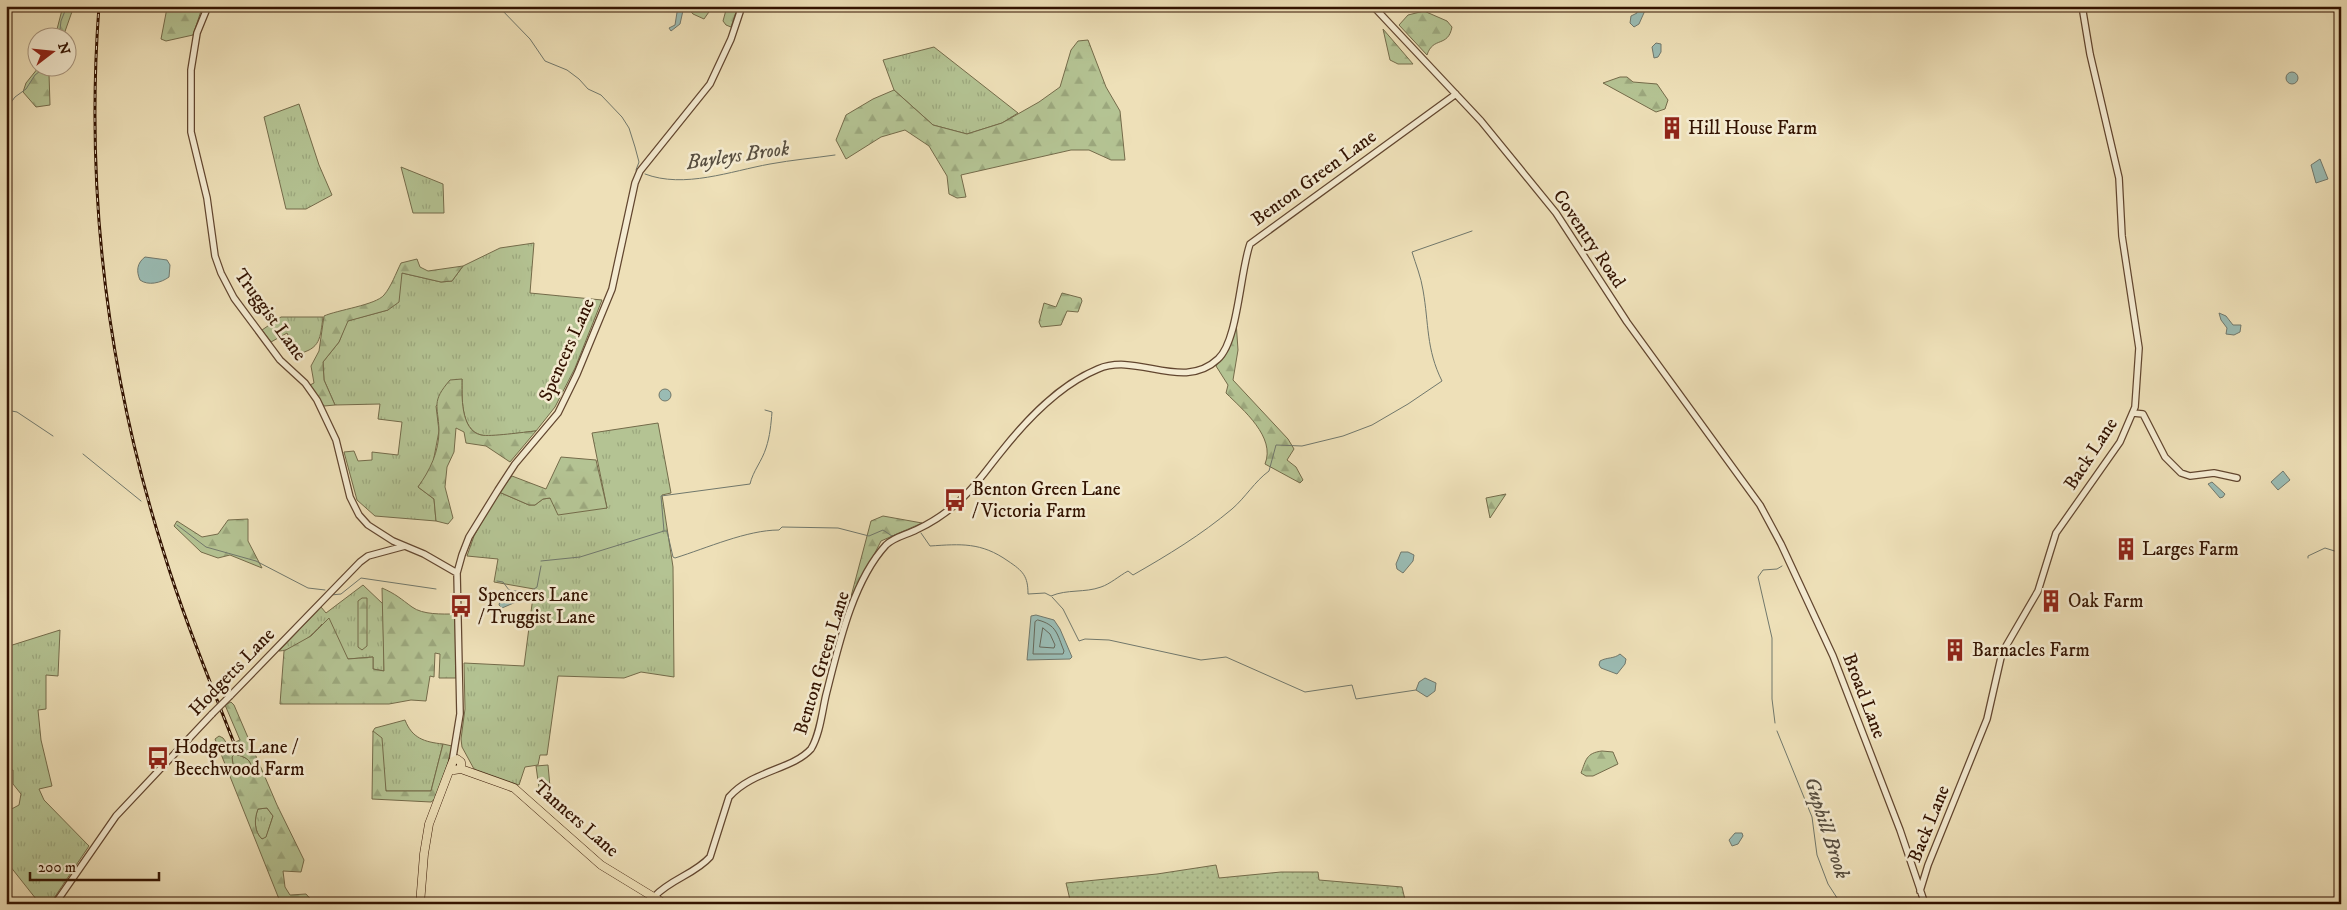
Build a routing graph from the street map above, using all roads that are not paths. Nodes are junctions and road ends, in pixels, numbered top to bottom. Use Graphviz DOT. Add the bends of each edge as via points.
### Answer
graph roads {
  1 [pos="208,6"];
  2 [pos="742,6"];
  3 [pos="1374,6"];
  4 [pos="2082,6"];
  5 [pos="1456,94"];
  6 [pos="2133,413"];
  7 [pos="2237,478"];
  8 [pos="1760,505"];
  9 [pos="394,541"];
  10 [pos="406,546"];
  11 [pos="391,550"];
  12 [pos="458,573"];
  13 [pos="456,742"];
  14 [pos="461,761"];
  15 [pos="452,765"];
  16 [pos="460,769"];
  17 [pos="1920,891"];
  18 [pos="655,896"];
  19 [pos="55,904"];
  20 [pos="420,904"];
  21 [pos="665,904"];
  22 [pos="1925,904"];
  1 -- 9 [label="street, Truggist Lane" via="197,33 191,70 191,132 207,198 215,256 234,298 287,368 305,383 317,400 336,440 356,511 368,525"];
  2 -- 12 [label="street, Spencers Lane" via="731,40 707,88 640,171 612,289 558,412 515,464 477,523 469,537"];
  3 -- 5 [label="street, Coventry Road"];
  4 -- 6 [label="street, Back Lane" via="2120,185 2122,236 2139,348"];
  5 -- 8 [label="street, Coventry Road" via="1556,213 1627,322"];
  5 -- 18 [label="street, Benton Green Lane" via="1250,244 1230,340 1218,359 1200,370 1183,373 1121,364 1085,375 1031,418 958,503 932,522 887,545 853,602 812,749 734,790 710,857"];
  6 -- 7 [label="street" via="2143,414 2164,457 2181,473 2190,476 2214,473"];
  6 -- 17 [label="street, Back Lane" via="2120,442 2056,533 2038,591 2002,653 1987,719"];
  8 -- 17 [label="street, Broad Lane" via="1782,544 1833,656"];
  9 -- 10 [label="street, Truggist Lane"];
  9 -- 11 [label="street"];
  10 -- 11 [label="street, Hodgetts Lane"];
  10 -- 12 [label="street, Truggist Lane"];
  11 -- 19 [label="street, Hodgetts Lane, bridge" via="360,562 212,714 116,816"];
  12 -- 13 [label="street, Spencers Lane" via="460,705"];
  13 -- 14 [label="street, Spencers Lane"];
  13 -- 15 [label="street, Spencers Lane"];
  14 -- 15 [label="main road" via="456,759"];
  14 -- 16 [label="main road"];
  15 -- 16 [label="main road" via="456,770"];
  15 -- 20 [label="main road, Spencers Lane" via="429,824"];
  16 -- 18 [label="main road, Tanners Lane" via="514,788 602,865"];
  17 -- 22 [label="street, Broad Lane"];
  18 -- 21 [label="main road, Tanners Lane"];
}
